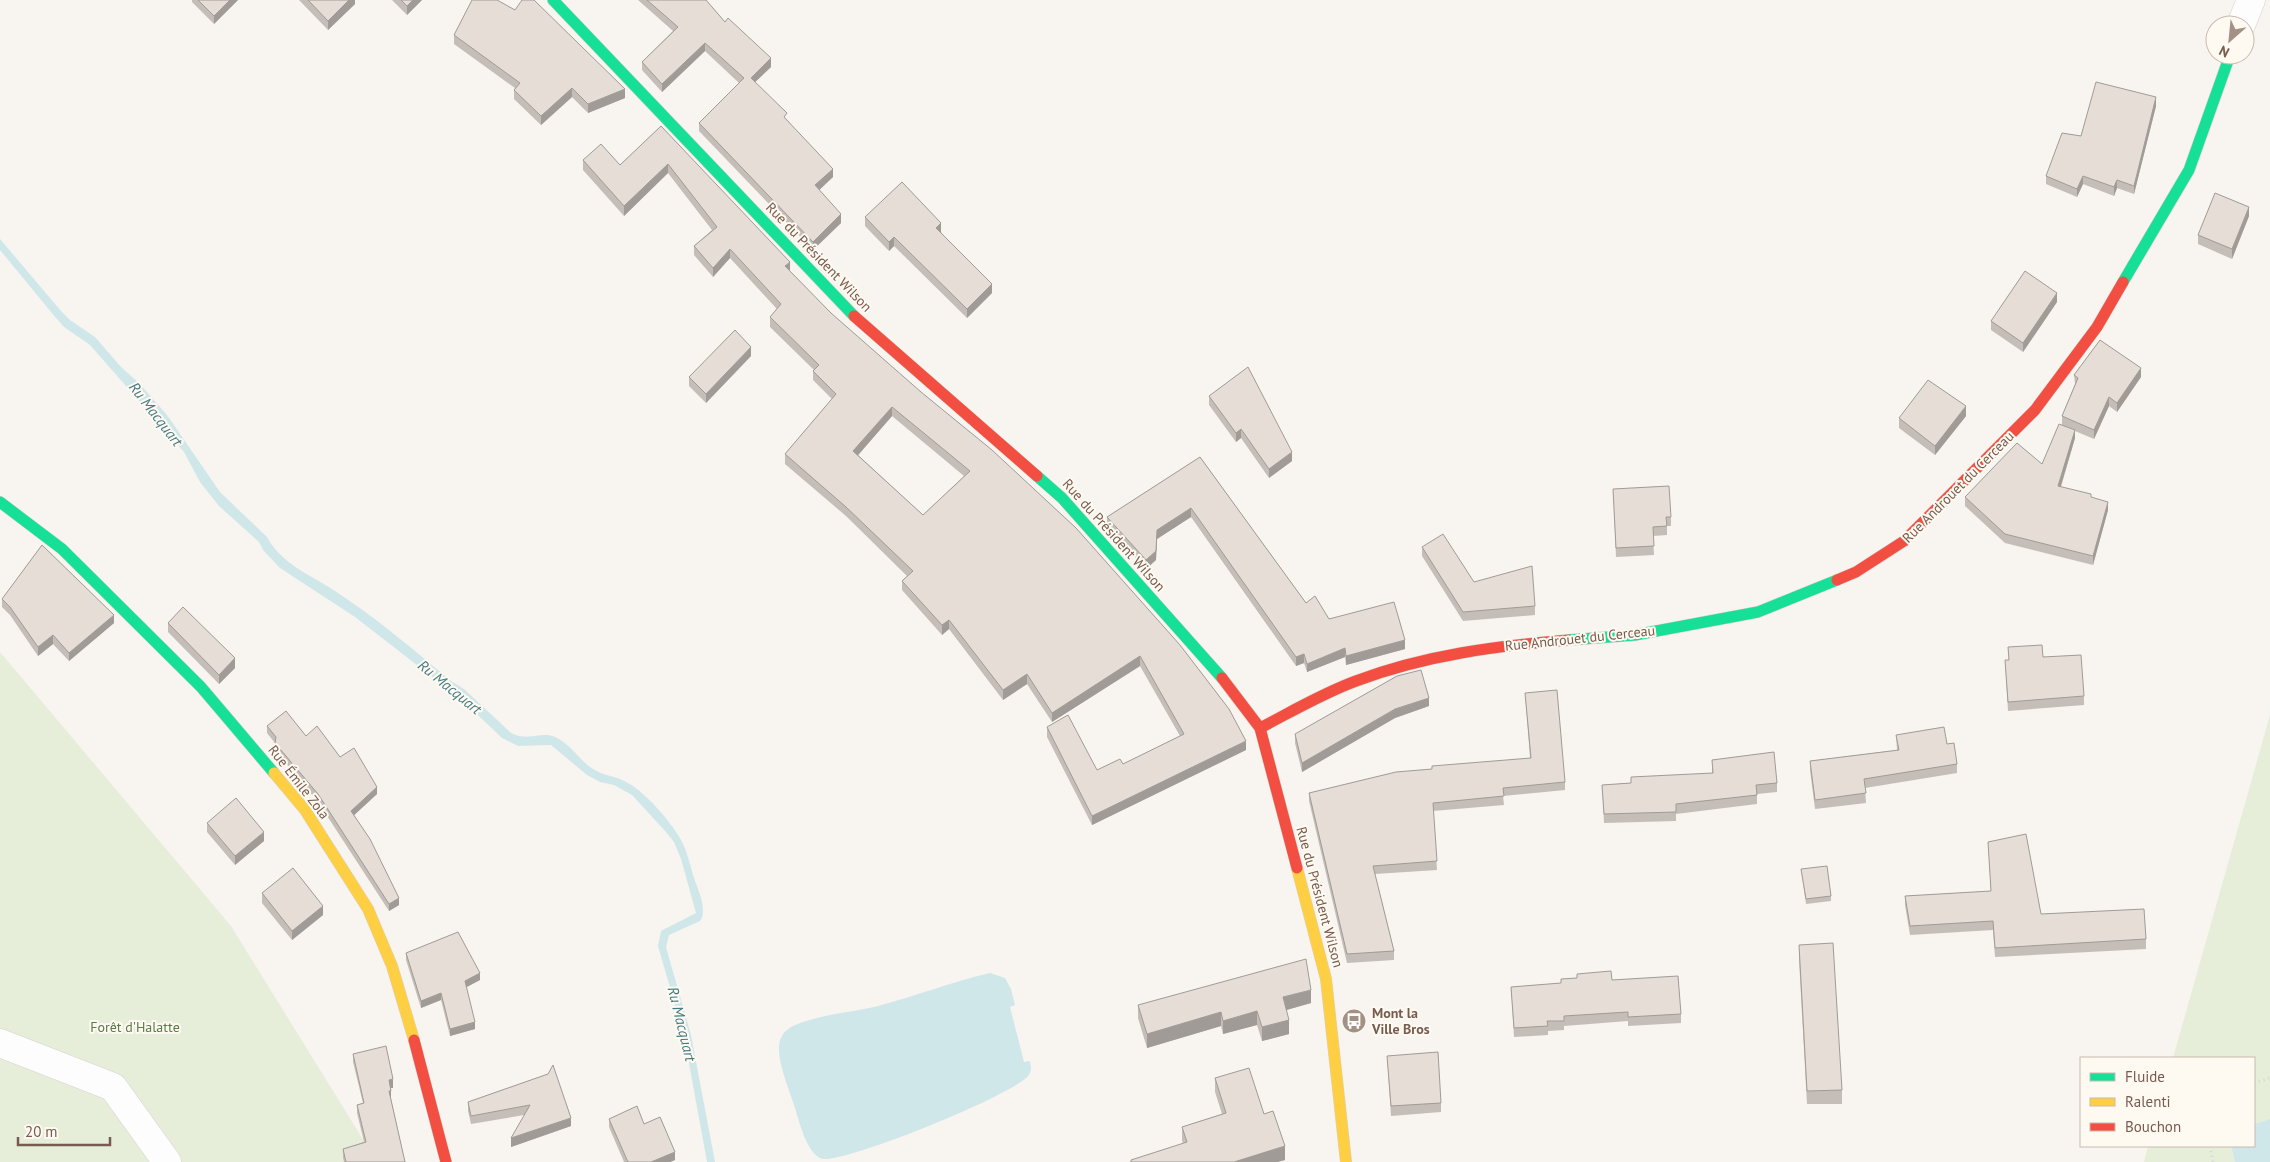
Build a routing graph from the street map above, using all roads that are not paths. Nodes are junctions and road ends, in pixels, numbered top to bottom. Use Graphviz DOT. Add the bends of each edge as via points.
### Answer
graph roads {
  1 [pos="553,0"];
  2 [pos="2250,0"];
  3 [pos="2245,15"];
  4 [pos="2226,65"];
  5 [pos="0,502"];
  6 [pos="1260,728"];
  7 [pos="0,1043"];
  8 [pos="1341,1160"];
  9 [pos="167,1162"];
  10 [pos="446,1162"];
  1 -- 6 [label="street, Rue du Président Wilson" via="855,317 1062,498 1225,682"];
  2 -- 3 [label="street"];
  4 -- 6 [label="street, Rue Androuet du Cerceau" via="2189,170 2097,327 2035,410 1904,541 1856,572 1758,612 1635,635 1512,645 1438,656 1355,681"];
  5 -- 10 [label="street, Rue Émile Zola" via="62,549 201,687 305,810 368,909 392,966"];
  6 -- 8 [label="street, Rue du Président Wilson" via="1326,979"];
  7 -- 9 [label="street" via="113,1087"];
}
